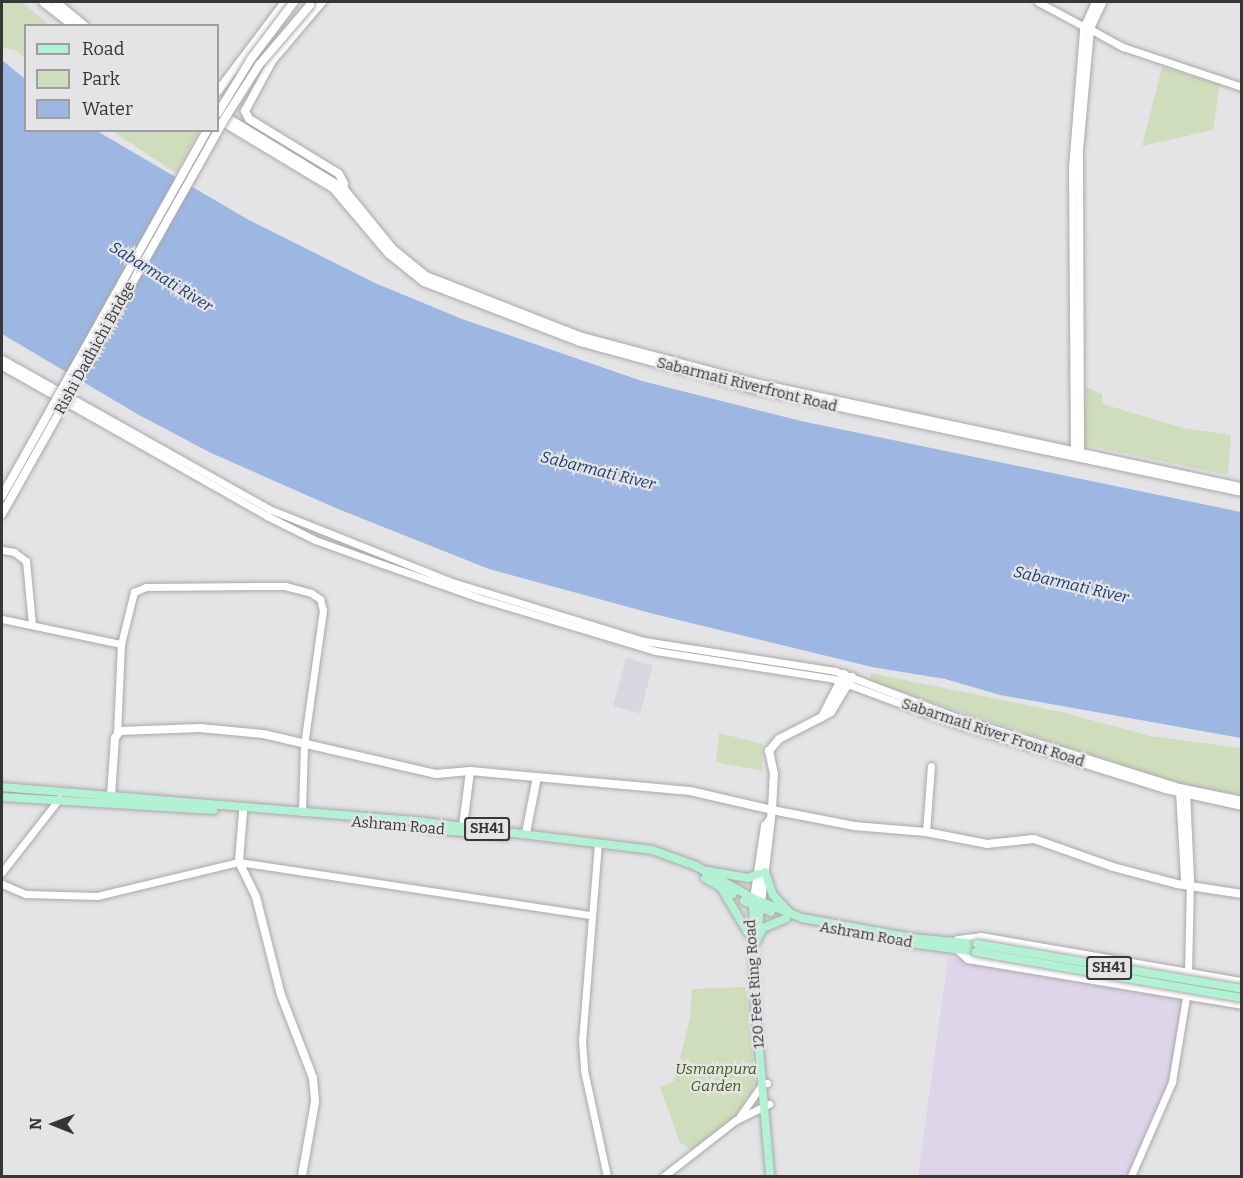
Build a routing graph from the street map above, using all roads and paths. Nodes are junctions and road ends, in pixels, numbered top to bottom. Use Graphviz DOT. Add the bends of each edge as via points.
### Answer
graph roads {
  1 [pos="43,2"];
  2 [pos="56,2"];
  3 [pos="285,2"];
  4 [pos="294,2"];
  5 [pos="322,2"];
  6 [pos="1038,2"];
  7 [pos="1095,2"];
  8 [pos="1102,2"];
  9 [pos="312,3"];
  10 [pos="71,24"];
  11 [pos="83,24"];
  12 [pos="1087,28"];
  13 [pos="1242,87"];
  14 [pos="219,90"];
  15 [pos="219,110"];
  16 [pos="219,113"];
  17 [pos="219,120"];
  18 [pos="219,128"];
  19 [pos="206,132"];
  20 [pos="217,132"];
  21 [pos="306,166"];
  22 [pos="341,191"];
  23 [pos="2,359"];
  24 [pos="2,366"];
  25 [pos="1077,455"];
  26 [pos="1242,487"];
  27 [pos="1242,492"];
  28 [pos="2,496"];
  29 [pos="2,514"];
  30 [pos="2,550"];
  31 [pos="485,596"];
  32 [pos="2,619"];
  33 [pos="32,625"];
  34 [pos="121,644"];
  35 [pos="846,680"];
  36 [pos="117,734"];
  37 [pos="304,745"];
  38 [pos="931,766"];
  39 [pos="470,771"];
  40 [pos="537,777"];
  41 [pos="2,787"];
  42 [pos="1182,791"];
  43 [pos="111,796"];
  44 [pos="2,797"];
  45 [pos="59,799"];
  46 [pos="1242,800"];
  47 [pos="1242,806"];
  48 [pos="772,810"];
  49 [pos="243,812"];
  50 [pos="302,812"];
  51 [pos="463,826"];
  52 [pos="926,831"];
  53 [pos="526,833"];
  54 [pos="598,846"];
  55 [pos="239,862"];
  56 [pos="702,870"];
  57 [pos="2,872"];
  58 [pos="762,873"];
  59 [pos="2,884"];
  60 [pos="1188,886"];
  61 [pos="721,887"];
  62 [pos="1242,894"];
  63 [pos="757,904"];
  64 [pos="591,915"];
  65 [pos="790,917"];
  66 [pos="754,940"];
  67 [pos="957,945"];
  68 [pos="977,948"];
  69 [pos="1188,974"];
  70 [pos="1242,982"];
  71 [pos="1242,990"];
  72 [pos="1187,997"];
  73 [pos="1242,998"];
  74 [pos="1242,1005"];
  75 [pos="765,1084"];
  76 [pos="767,1104"];
  77 [pos="736,1120"];
  78 [pos="302,1176"];
  79 [pos="607,1176"];
  80 [pos="664,1176"];
  81 [pos="770,1176"];
  82 [pos="775,1176"];
  83 [pos="1131,1176"];
  1 -- 10 [label="main road"];
  2 -- 11 [label="main road"];
  3 -- 14 [label="main road"];
  4 -- 15 [label="main road, bridge"];
  5 -- 22 [label="main road" via="272,61 244,111 249,119 339,174"];
  6 -- 12 [label="street"];
  7 -- 12 [label="street"];
  8 -- 12 [label="street"];
  9 -- 18 [label="main road, Rishi Dadhichi Bridge, bridge" via="260,65"];
  12 -- 13 [label="street" via="1123,47"];
  12 -- 25 [label="street" via="1072,168"];
  16 -- 21 [label="main road"];
  17 -- 21 [label="main road"];
  19 -- 28 [label="main road, Rishi Dadhichi Bridge, bridge"];
  20 -- 29 [label="main road, Rishi Dadhichi Bridge, bridge"];
  21 -- 22 [label="main road, Sabarmati Riverfront Road"];
  22 -- 25 [label="main road, Sabarmati Riverfront Road" via="389,254 424,282 580,342 749,388"];
  23 -- 31 [label="street" via="269,509"];
  24 -- 31 [label="street" via="297,532"];
  25 -- 26 [label="main road, Sabarmati Riverfront Road"];
  25 -- 27 [label="main road, Sabarmati Riverfront Road"];
  30 -- 33 [label="street" via="14,552 26,561"];
  31 -- 35 [label="street" via="656,651"];
  32 -- 33 [label="street"];
  33 -- 34 [label="street"];
  34 -- 36 [label="street"];
  34 -- 37 [label="street" via="130,599 139,589 276,586 311,593 320,599 323,610"];
  35 -- 42 [label="street"];
  35 -- 48 [label="main road" via="831,712 779,739 770,751 774,774"];
  36 -- 37 [label="main road" via="125,729 161,727 222,729"];
  36 -- 43 [label="main road"];
  37 -- 39 [label="main road" via="435,774"];
  37 -- 50 [label="street"];
  38 -- 52 [label="street"];
  39 -- 40 [label="main road"];
  39 -- 51 [label="main road"];
  40 -- 48 [label="main road" via="690,791"];
  40 -- 53 [label="main road"];
  41 -- 43 [label="main road, Ashram Road / SH41"];
  42 -- 46 [label="street"];
  42 -- 47 [label="street"];
  42 -- 60 [label="street" via="1184,878"];
  43 -- 50 [label="main road, Ashram Road / SH41"];
  44 -- 45 [label="main road, Ashram Road"];
  45 -- 49 [label="main road, Ashram Road"];
  45 -- 57 [label="street"];
  48 -- 52 [label="main road" via="854,826"];
  48 -- 58 [label="main road" via="765,826"];
  49 -- 54 [label="main road, Ashram Road"];
  49 -- 55 [label="main road"];
  50 -- 51 [label="main road, Ashram Road / SH41"];
  51 -- 53 [label="main road, Ashram Road / SH41"];
  52 -- 60 [label="main road" via="987,844 1034,839 1104,865"];
  53 -- 54 [label="main road, Ashram Road / SH41"];
  54 -- 56 [label="main road, Ashram Road / SH41" via="652,850"];
  54 -- 61 [label="main road, Ashram Road" via="670,861"];
  54 -- 64 [label="street"];
  55 -- 59 [label="street" via="97,896 26,894"];
  55 -- 64 [label="street" via="519,901"];
  55 -- 78 [label="main road" via="256,897 281,995 313,1078 315,1101"];
  56 -- 58 [label="main road" via="748,878"];
  56 -- 63 [label="main road, Ashram Road / SH41"];
  58 -- 63 [label="main road"];
  58 -- 65 [label="main road" via="772,895"];
  60 -- 62 [label="main road"];
  60 -- 69 [label="street"];
  61 -- 63 [label="main road, Ashram Road"];
  61 -- 66 [label="main road"];
  63 -- 65 [label="main road, Ashram Road / SH41"];
  63 -- 66 [label="main road, 120 Feet Ring Road"];
  64 -- 79 [label="street" via="583,1050"];
  65 -- 66 [label="main road" via="763,928"];
  65 -- 67 [label="main road, Ashram Road / SH41"];
  66 -- 75 [label="main road, 120 Feet Ring Road"];
  67 -- 68 [label="main road, SH41"];
  67 -- 69 [label="main road" via="981,937"];
  67 -- 72 [label="main road" via="968,958"];
  68 -- 71 [label="main road, SH41, bridge"];
  68 -- 73 [label="main road, bridge"];
  69 -- 70 [label="main road"];
  69 -- 72 [label="street"];
  72 -- 74 [label="main road"];
  72 -- 83 [label="street" via="1172,1082"];
  75 -- 76 [label="main road, 120 Feet Ring Road"];
  75 -- 77 [label="street"];
  76 -- 77 [label="street"];
  76 -- 81 [label="main road, 120 Feet Ring Road"];
  76 -- 82 [label="main road, 120 Feet Ring Road"];
  77 -- 80 [label="street"];
}
